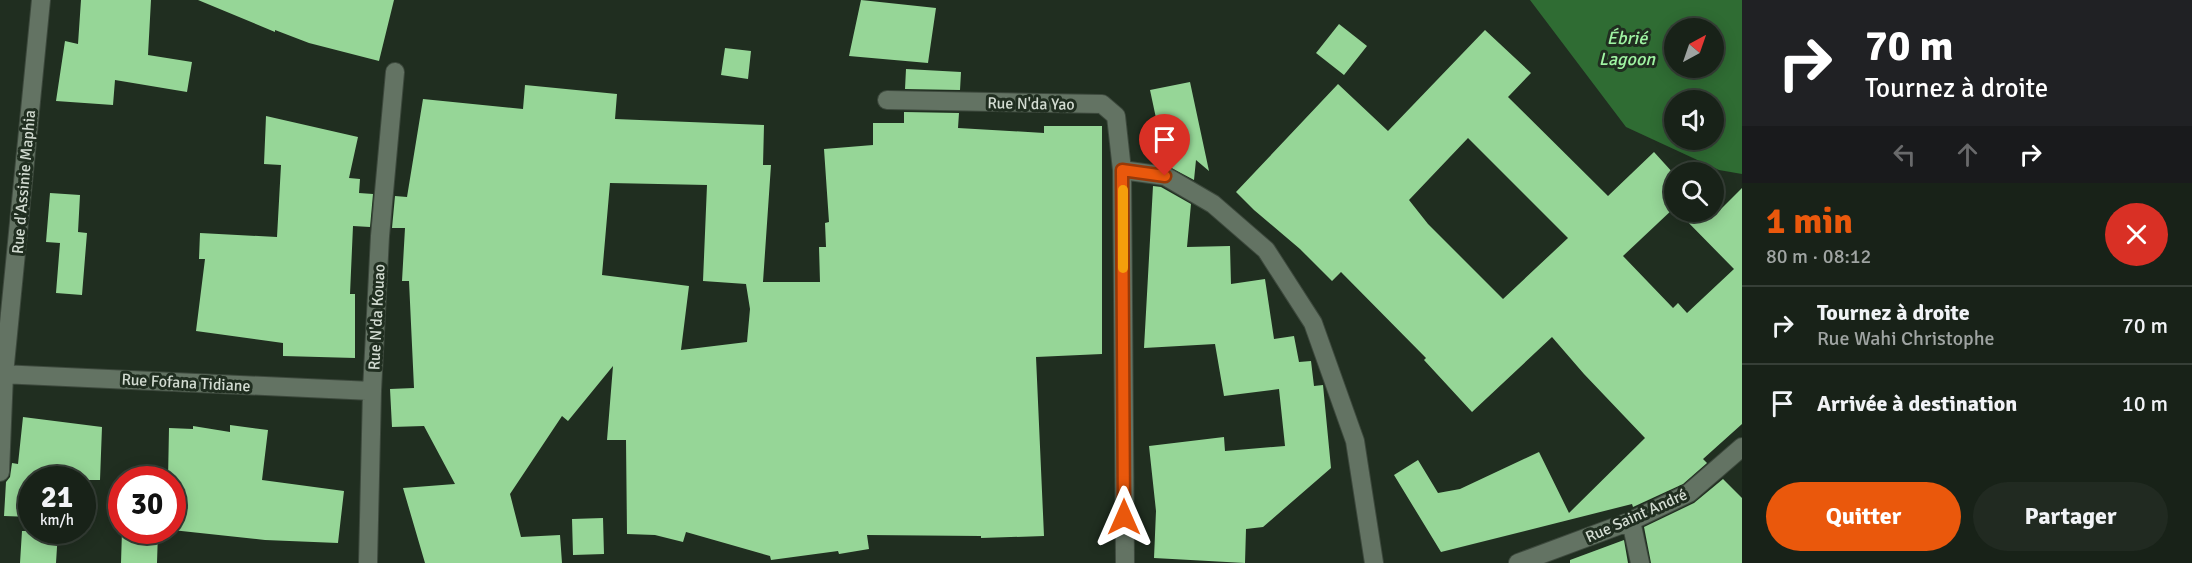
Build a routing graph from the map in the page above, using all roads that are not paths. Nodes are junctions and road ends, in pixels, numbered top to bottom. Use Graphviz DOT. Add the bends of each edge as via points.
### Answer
graph roads {
  1 [pos="41,0"];
  2 [pos="394,72"];
  3 [pos="887,100"];
  4 [pos="1122,170"];
  5 [pos="2,374"];
  6 [pos="372,391"];
  7 [pos="1742,447"];
  8 [pos="0,472"];
  9 [pos="1631,521"];
  10 [pos="368,563"];
  11 [pos="1125,563"];
  12 [pos="1374,563"];
  13 [pos="1518,563"];
  14 [pos="1640,563"];
  1 -- 5 [label="street, Rue d'Assinie Maphia"];
  2 -- 6 [label="street, Rue N'da Kouao"];
  3 -- 4 [label="street, Rue N'da Yao" via="1102,104 1116,116"];
  4 -- 11 [label="street, Rue N'da Yao"];
  4 -- 12 [label="street" via="1165,176 1213,204 1266,250 1313,324 1355,441"];
  5 -- 6 [label="street, Rue Fofana Tidiane"];
  5 -- 8 [label="street, Rue d'Assinie Maphia"];
  6 -- 10 [label="street, Rue N'da Kouao"];
  7 -- 9 [label="street, Rue Saint André" via="1689,493"];
  9 -- 13 [label="street, Rue Saint André"];
  9 -- 14 [label="street"];
}
